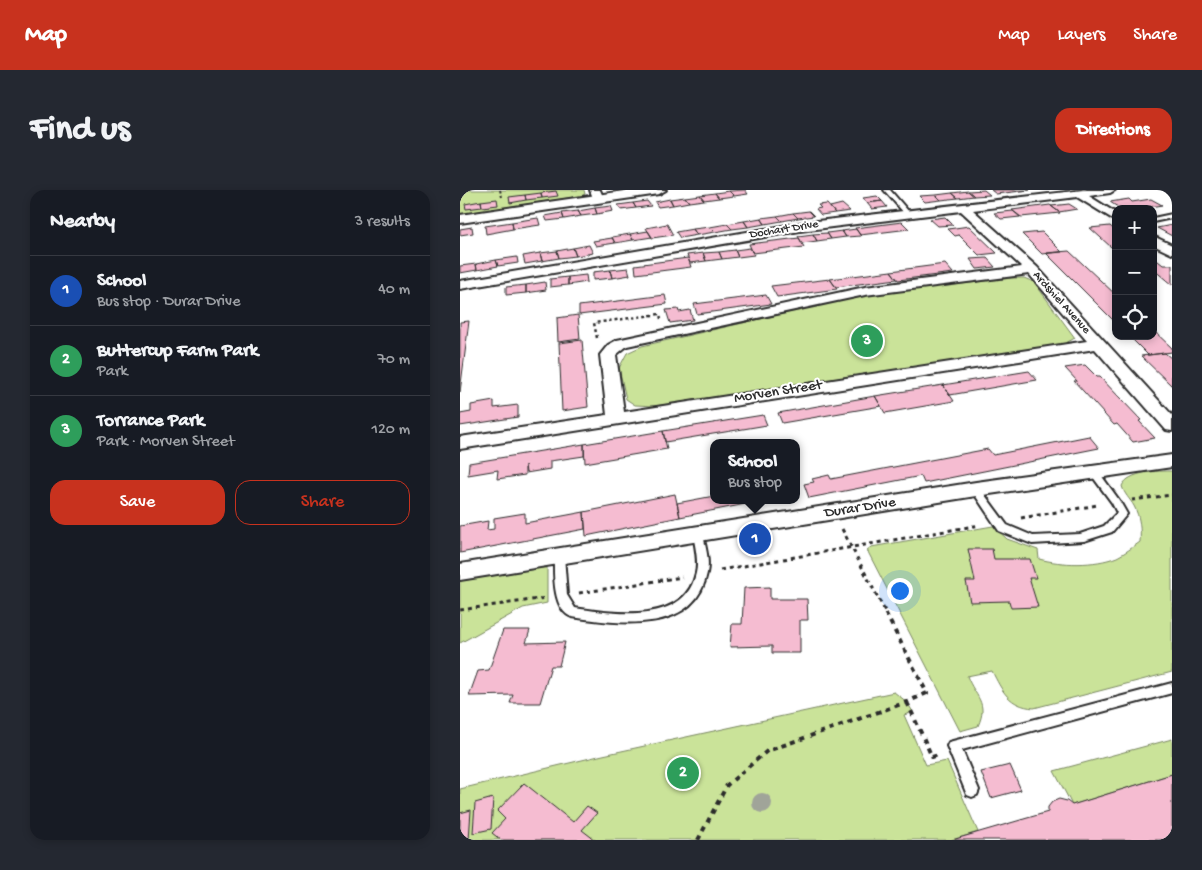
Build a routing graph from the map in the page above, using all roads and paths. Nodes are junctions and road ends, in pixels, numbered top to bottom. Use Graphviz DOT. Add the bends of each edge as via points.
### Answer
graph roads {
  1 [pos="658,190"];
  2 [pos="887,190"];
  3 [pos="1110,190"];
  4 [pos="596,194"];
  5 [pos="1080,194"];
  6 [pos="964,207"];
  7 [pos="907,214"];
  8 [pos="1112,215"];
  9 [pos="1172,216"];
  10 [pos="460,219"];
  11 [pos="1157,219"];
  12 [pos="1157,242"];
  13 [pos="1172,250"];
  14 [pos="1032,270"];
  15 [pos="460,285"];
  16 [pos="1097,344"];
  17 [pos="616,418"];
  18 [pos="1172,426"];
  19 [pos="460,442"];
  20 [pos="1172,461"];
  21 [pos="1095,473"];
  22 [pos="976,489"];
  23 [pos="1172,495"];
  24 [pos="1116,502"];
  25 [pos="833,512"];
  26 [pos="997,522"];
  27 [pos="698,534"];
  28 [pos="851,548"];
  29 [pos="559,556"];
  30 [pos="460,572"];
  31 [pos="702,574"];
  32 [pos="561,596"];
  33 [pos="460,610"];
  34 [pos="1172,688"];
  35 [pos="906,702"];
  36 [pos="954,746"];
  37 [pos="972,790"];
  38 [pos="698,840"];
  1 -- 4 [label="street"];
  2 -- 7 [label="lane"];
  3 -- 5 [label="street, Dochart Drive"];
  4 -- 10 [label="street"];
  5 -- 6 [label="street, Dochart Drive"];
  5 -- 8 [label="street"];
  6 -- 7 [label="street, Dochart Drive"];
  6 -- 14 [label="street, Ardshiel Avenue"];
  7 -- 15 [label="street, Dochart Drive" via="800,227"];
  9 -- 11 [label="lane"];
  12 -- 13 [label="street"];
  14 -- 16 [label="street, Ardshiel Avenue"];
  14 -- 17 [label="street" via="865,291 622,343 608,355"];
  16 -- 17 [label="street, Morven Street"];
  16 -- 18 [label="street, Ardshiel Avenue"];
  17 -- 19 [label="street, Morven Street"];
  20 -- 21 [label="street, Durar Drive"];
  21 -- 22 [label="street, Durar Drive"];
  21 -- 24 [label="lane"];
  22 -- 25 [label="street, Durar Drive"];
  22 -- 26 [label="lane"];
  23 -- 24 [label="path"];
  24 -- 26 [label="path"];
  24 -- 26 [label="lane" via="1122,514 1108,528 1080,538 1032,540 1003,528"];
  25 -- 27 [label="street, Durar Drive"];
  25 -- 28 [label="path"];
  26 -- 28 [label="path"];
  27 -- 29 [label="street, Durar Drive"];
  27 -- 31 [label="lane"];
  28 -- 31 [label="path"];
  28 -- 35 [label="path" via="927,693"];
  29 -- 30 [label="street, Durar Drive"];
  29 -- 32 [label="lane"];
  31 -- 32 [label="path"];
  31 -- 32 [label="lane" via="695,591 683,605 664,616 601,617 572,612"];
  32 -- 33 [label="path"];
  34 -- 36 [label="lane"];
  35 -- 36 [label="path" via="932,758"];
  35 -- 38 [label="path" via="767,751 727,786"];
  36 -- 37 [label="lane"];
}
